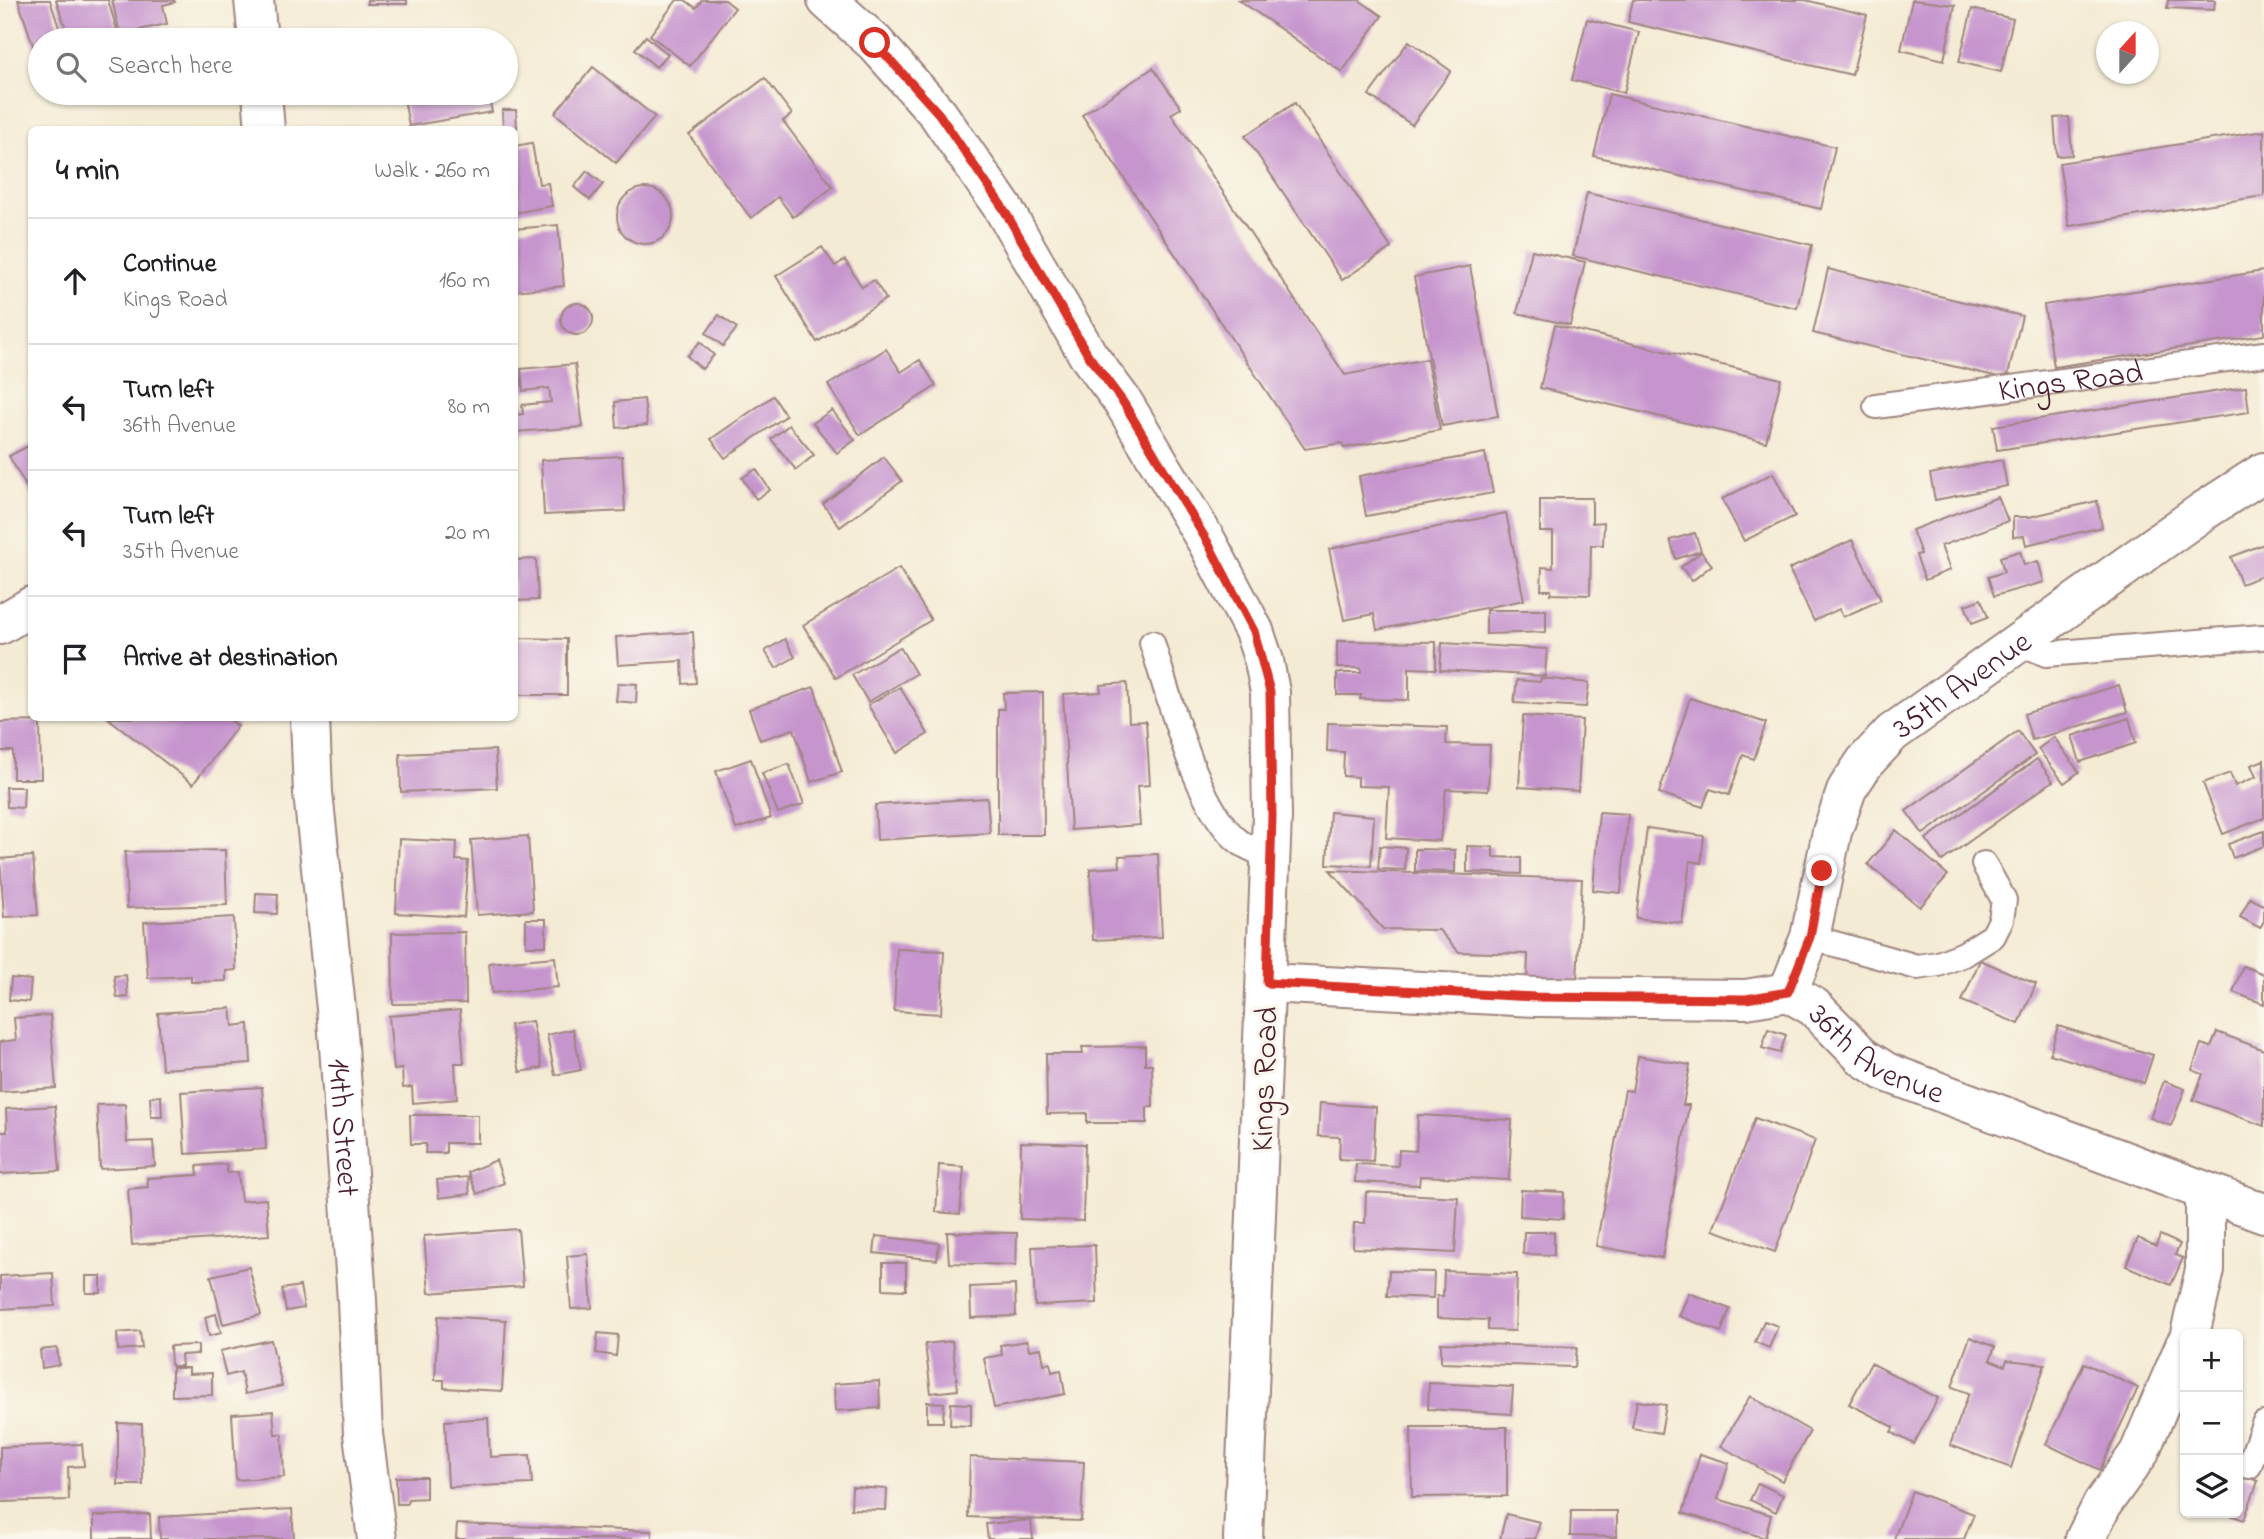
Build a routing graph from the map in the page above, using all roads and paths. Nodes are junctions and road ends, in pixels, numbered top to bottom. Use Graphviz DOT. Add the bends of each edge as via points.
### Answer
graph roads {
  1 [pos="254,0"];
  2 [pos="828,0"];
  3 [pos="257,28"];
  4 [pos="263,105"];
  5 [pos="265,126"];
  6 [pos="2264,354"];
  7 [pos="1877,407"];
  8 [pos="2264,472"];
  9 [pos="28,608"];
  10 [pos="0,625"];
  11 [pos="2262,637"];
  12 [pos="1152,643"];
  13 [pos="2021,643"];
  14 [pos="310,721"];
  15 [pos="1270,857"];
  16 [pos="1984,864"];
  17 [pos="1810,937"];
  18 [pos="1267,983"];
  19 [pos="1788,992"];
  20 [pos="2205,1192"];
  21 [pos="2264,1213"];
  22 [pos="2191,1329"];
  23 [pos="2180,1357"];
  24 [pos="2264,1423"];
  25 [pos="2249,1466"];
  26 [pos="377,1539"];
  27 [pos="1243,1539"];
  28 [pos="2085,1539"];
  1 -- 3 [label="street"];
  2 -- 15 [label="street, Kings Road" via="875,43 939,114 1003,208 1088,355 1123,402 1207,541 1248,619 1270,692"];
  4 -- 5 [label="street"];
  6 -- 7 [label="lane, Kings Road"];
  8 -- 13 [label="street, 35th Avenue"];
  9 -- 10 [label="street"];
  11 -- 13 [label="lane" via="2046,654"];
  12 -- 15 [label="lane" via="1188,755 1216,813 1240,843"];
  13 -- 17 [label="street, 35th Avenue" via="1892,733 1865,762 1847,789 1832,832"];
  14 -- 26 [label="street, 14th Street" via="313,793 338,1031 363,1434"];
  15 -- 18 [label="street, Kings Road"];
  16 -- 17 [label="lane" via="2004,900 2001,920 1993,936 1964,954 1917,967"];
  17 -- 19 [label="street, 35th Avenue"];
  18 -- 19 [label="street, 36th Avenue" via="1536,997 1746,999"];
  18 -- 27 [label="street, Kings Road"];
  19 -- 20 [label="street, 36th Avenue" via="1814,1007 1864,1058 1886,1072"];
  20 -- 21 [label="street, 36th Avenue"];
  20 -- 22 [label="street" via="2205,1270"];
  23 -- 28 [label="street" via="2139,1453 2103,1503"];
  24 -- 25 [label="lane"];
}
